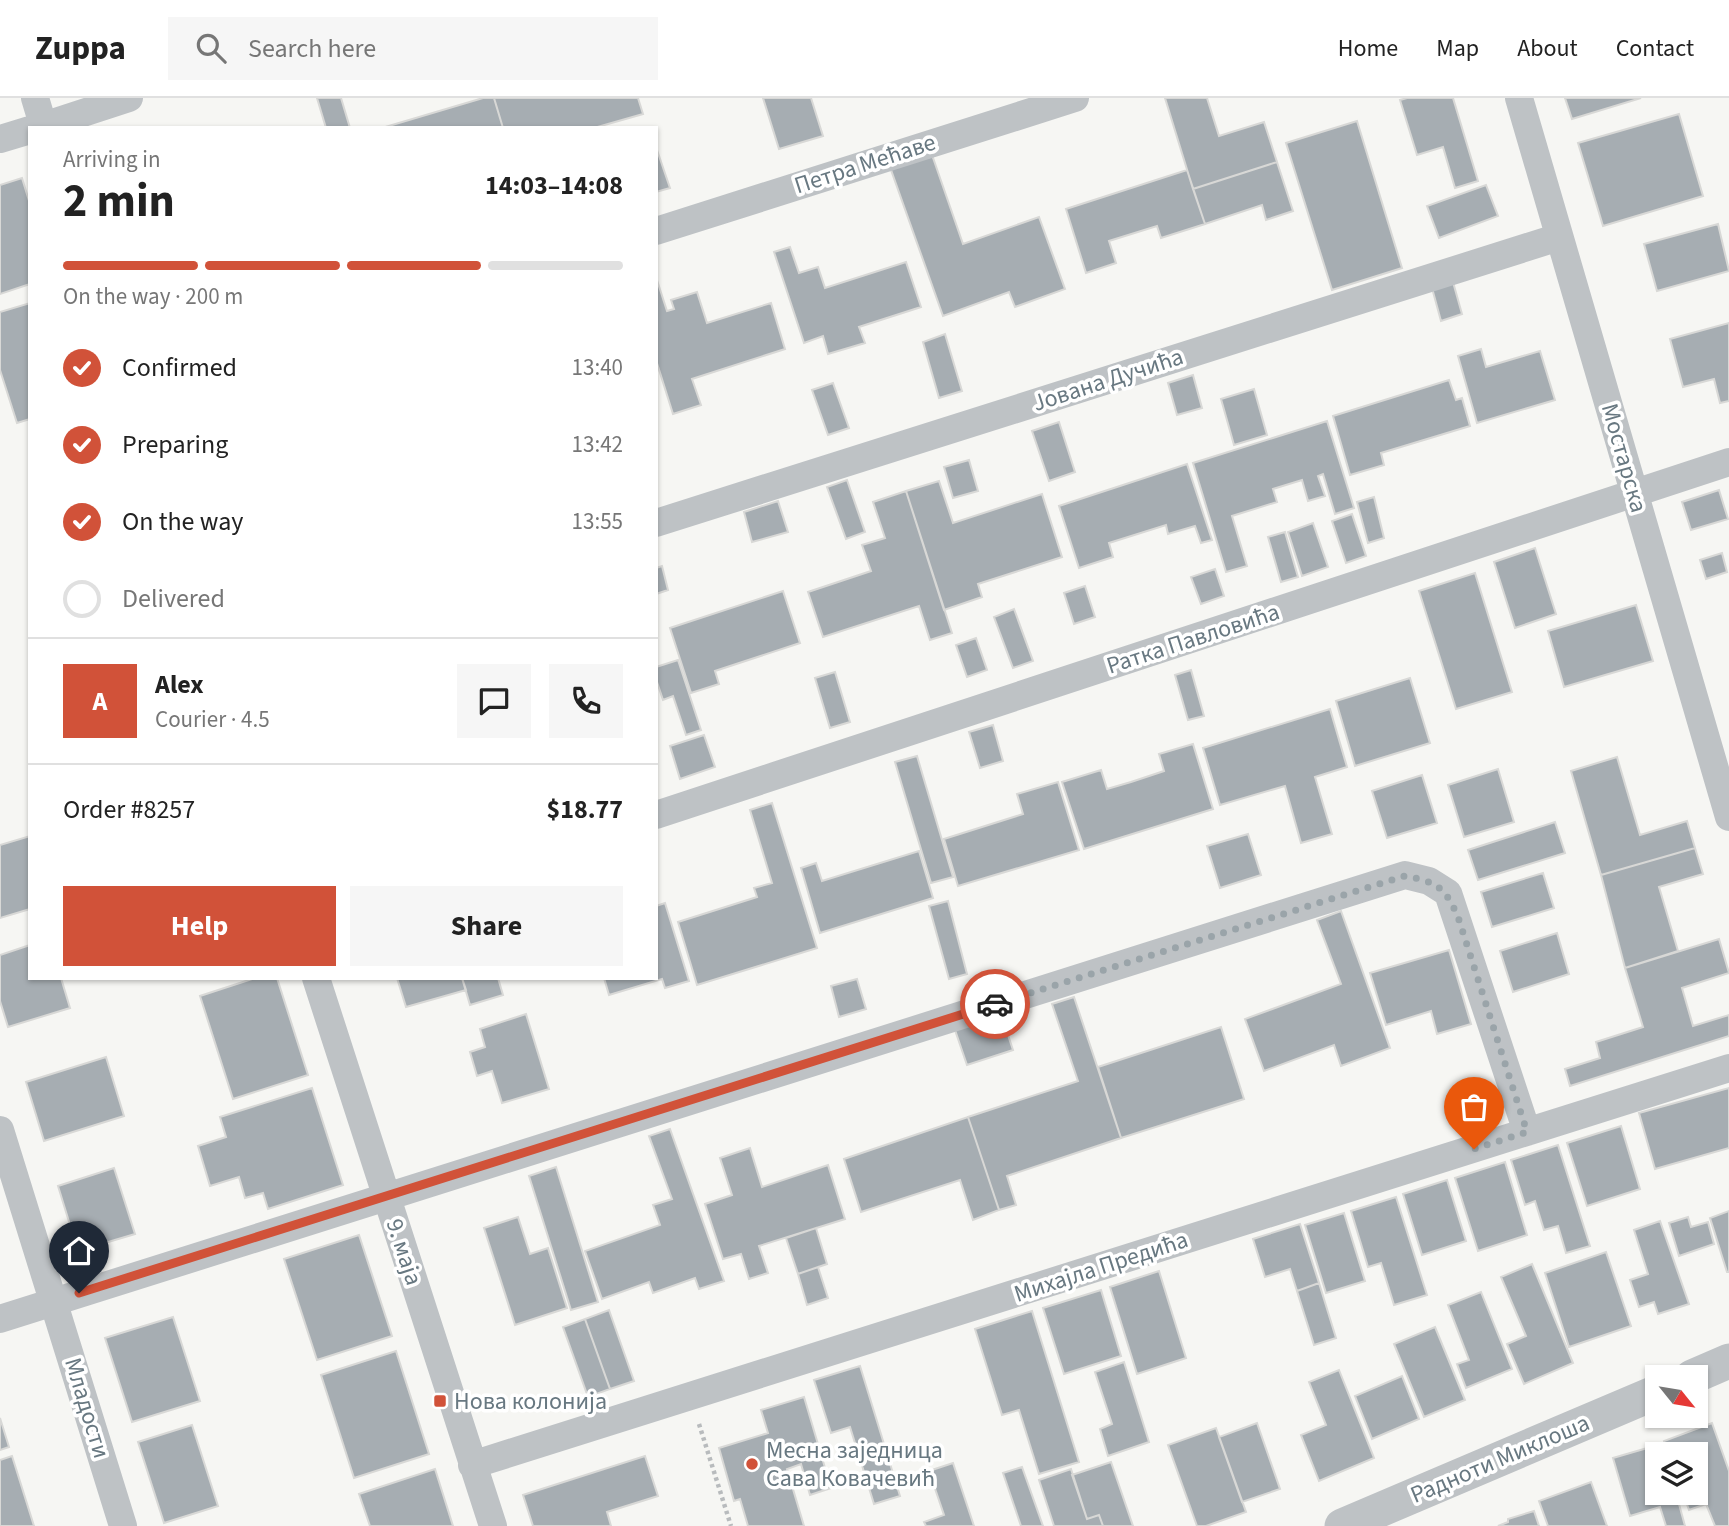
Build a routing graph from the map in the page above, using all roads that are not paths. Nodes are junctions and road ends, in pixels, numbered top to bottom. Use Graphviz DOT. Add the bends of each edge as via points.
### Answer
graph roads {
  1 [pos="35,98"];
  2 [pos="129,98"];
  3 [pos="1075,98"];
  4 [pos="1518,98"];
  5 [pos="39,126"];
  6 [pos="45,126"];
  7 [pos="28,131"];
  8 [pos="0,139"];
  9 [pos="658,229"];
  10 [pos="1559,237"];
  11 [pos="1729,462"];
  12 [pos="1635,495"];
  13 [pos="658,522"];
  14 [pos="658,814"];
  15 [pos="1729,817"];
  16 [pos="317,980"];
  17 [pos="1729,1068"];
  18 [pos="0,1130"];
  19 [pos="1527,1132"];
  20 [pos="386,1195"];
  21 [pos="53,1302"];
  22 [pos="0,1319"];
  23 [pos="1729,1361"];
  24 [pos="1708,1370"];
  25 [pos="1645,1397"];
  26 [pos="472,1465"];
  27 [pos="123,1526"];
  28 [pos="493,1526"];
  29 [pos="1342,1526"];
  1 -- 5 [label="street"];
  2 -- 6 [label="street"];
  3 -- 9 [label="street, Петра Мећаве"];
  4 -- 10 [label="street, Мостарска"];
  7 -- 8 [label="street"];
  10 -- 12 [label="street, Мостарска"];
  10 -- 13 [label="street, Јована Дучића"];
  11 -- 12 [label="street, Ратка Павловића"];
  12 -- 14 [label="street, Ратка Павловића"];
  12 -- 15 [label="street, Мостарска"];
  16 -- 20 [label="street, 9. маја"];
  17 -- 19 [label="street, Михајла Предића"];
  18 -- 21 [label="street, Младости"];
  19 -- 20 [label="street" via="1448,893 1429,881 1405,876"];
  19 -- 26 [label="street, Михајла Предића"];
  20 -- 21 [label="street"];
  20 -- 26 [label="street, 9. маја"];
  21 -- 22 [label="street"];
  21 -- 27 [label="street, Младости"];
  23 -- 24 [label="street"];
  25 -- 29 [label="street, Радноти Миклоша"];
  26 -- 28 [label="street, 9. маја"];
}
